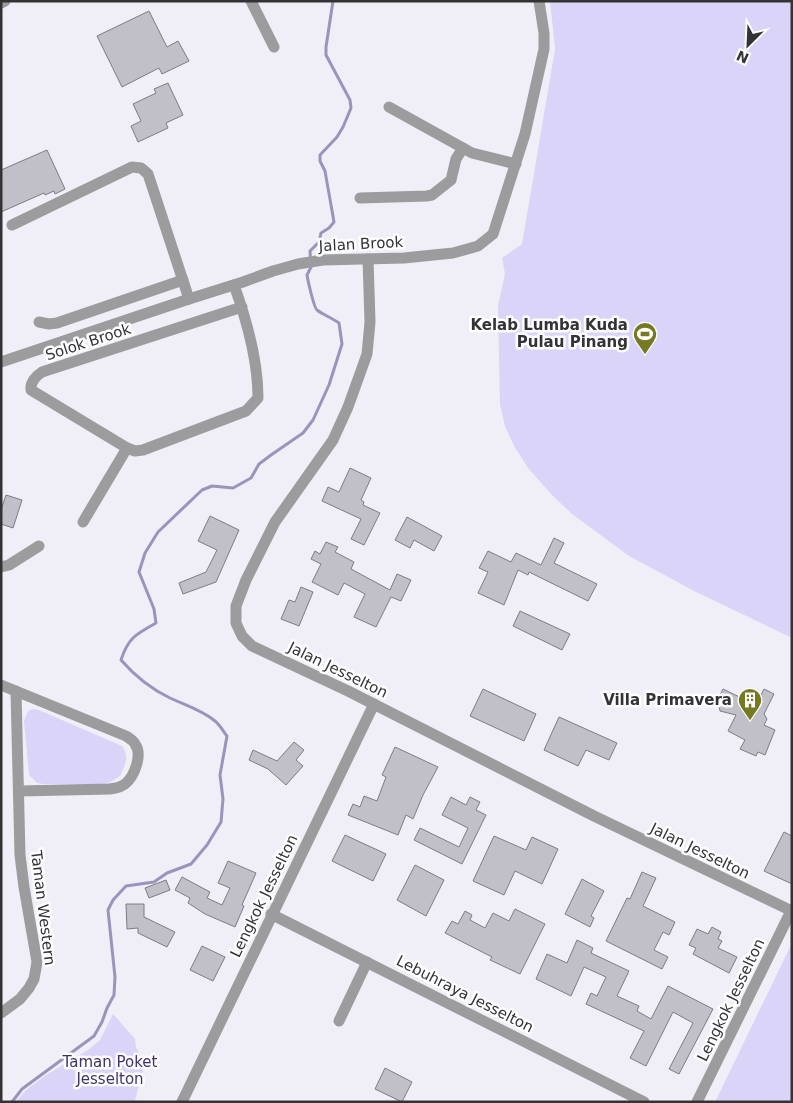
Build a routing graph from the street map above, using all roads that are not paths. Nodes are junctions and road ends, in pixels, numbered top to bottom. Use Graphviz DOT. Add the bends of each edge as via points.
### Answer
graph roads {
  1 [pos="251,1"];
  2 [pos="539,1"];
  3 [pos="274,46"];
  4 [pos="389,106"];
  5 [pos="463,148"];
  6 [pos="516,164"];
  7 [pos="360,198"];
  8 [pos="12,225"];
  9 [pos="368,259"];
  10 [pos="183,280"];
  11 [pos="234,285"];
  12 [pos="188,299"];
  13 [pos="242,307"];
  14 [pos="39,322"];
  15 [pos="1,362"];
  16 [pos="127,448"];
  17 [pos="83,522"];
  18 [pos="39,546"];
  19 [pos="1,567"];
  20 [pos="1,685"];
  21 [pos="16,691"];
  22 [pos="374,704"];
  23 [pos="19,791"];
  24 [pos="792,911"];
  25 [pos="272,914"];
  26 [pos="368,962"];
  27 [pos="1,1013"];
  28 [pos="339,1021"];
  29 [pos="182,1102"];
  30 [pos="644,1102"];
  31 [pos="697,1102"];
  1 -- 3 [label="street"];
  2 -- 6 [label="street, Jalan Brook" via="544,49"];
  4 -- 5 [label="street"];
  5 -- 6 [label="street" via="487,158"];
  5 -- 7 [label="street" via="456,159 451,180 432,195"];
  6 -- 9 [label="street, Jalan Brook" via="493,234 478,246 453,253"];
  8 -- 10 [label="street" via="132,167 141,168 148,174"];
  9 -- 11 [label="street, Jalan Brook" via="298,264"];
  9 -- 22 [label="street, Jalan Jesselton" via="370,322 367,354 348,407 332,440 275,522 246,580 236,606 236,623 252,646"];
  10 -- 12 [label="street"];
  10 -- 14 [label="street" via="58,323"];
  11 -- 12 [label="street, Jalan Brook"];
  11 -- 13 [label="street"];
  12 -- 15 [label="street, Jalan Brook"];
  13 -- 16 [label="street" via="256,366 258,398 246,411 142,450"];
  13 -- 16 [label="street, Solok Brook" via="42,372 34,379 31,387 34,392"];
  16 -- 17 [label="street"];
  18 -- 19 [label="street"];
  20 -- 21 [label="street"];
  21 -- 23 [label="street, Taman Western"];
  21 -- 23 [label="street" via="126,736 136,744 138,755 132,775 120,788"];
  22 -- 24 [label="street, Jalan Jesselton" via="594,816"];
  22 -- 25 [label="street, Lengkok Jesselton"];
  23 -- 27 [label="street, Taman Western" via="20,855 37,962 29,988"];
  24 -- 31 [label="street, Lengkok Jesselton"];
  25 -- 26 [label="street, Lebuhraya Jesselton"];
  25 -- 29 [label="street, Lengkok Jesselton"];
  26 -- 28 [label="street"];
  26 -- 30 [label="street, Lebuhraya Jesselton"];
}
